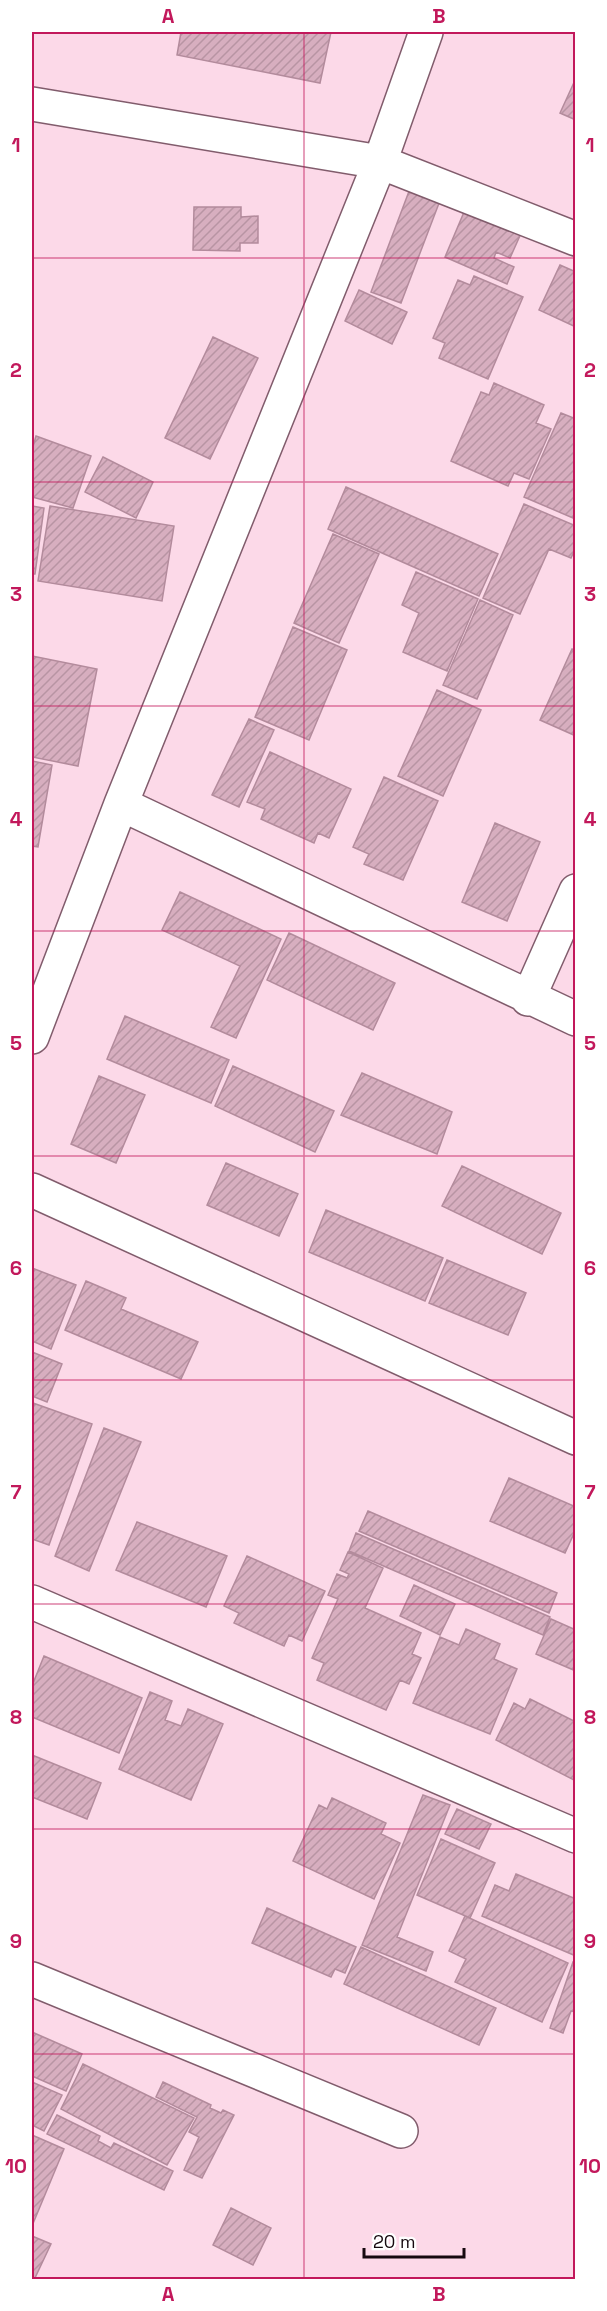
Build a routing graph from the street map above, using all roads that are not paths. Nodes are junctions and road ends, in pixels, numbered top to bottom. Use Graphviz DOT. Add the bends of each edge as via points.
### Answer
graph roads {
  1 [pos="426,32"];
  2 [pos="32,104"];
  3 [pos="380,162"];
  4 [pos="576,239"];
  5 [pos="122,804"];
  6 [pos="576,891"];
  7 [pos="528,999"];
  8 [pos="576,1019"];
  9 [pos="32,1037"];
  10 [pos="32,1190"];
  11 [pos="576,1438"];
  12 [pos="32,1602"];
  13 [pos="576,1836"];
  14 [pos="32,1979"];
  15 [pos="401,2131"];
  1 -- 3 [label="street"];
  2 -- 3 [label="street"];
  3 -- 4 [label="street"];
  3 -- 5 [label="street"];
  5 -- 7 [label="street"];
  5 -- 9 [label="street"];
  6 -- 7 [label="street"];
  7 -- 8 [label="street"];
  10 -- 11 [label="street"];
  12 -- 13 [label="street"];
  14 -- 15 [label="street"];
}
